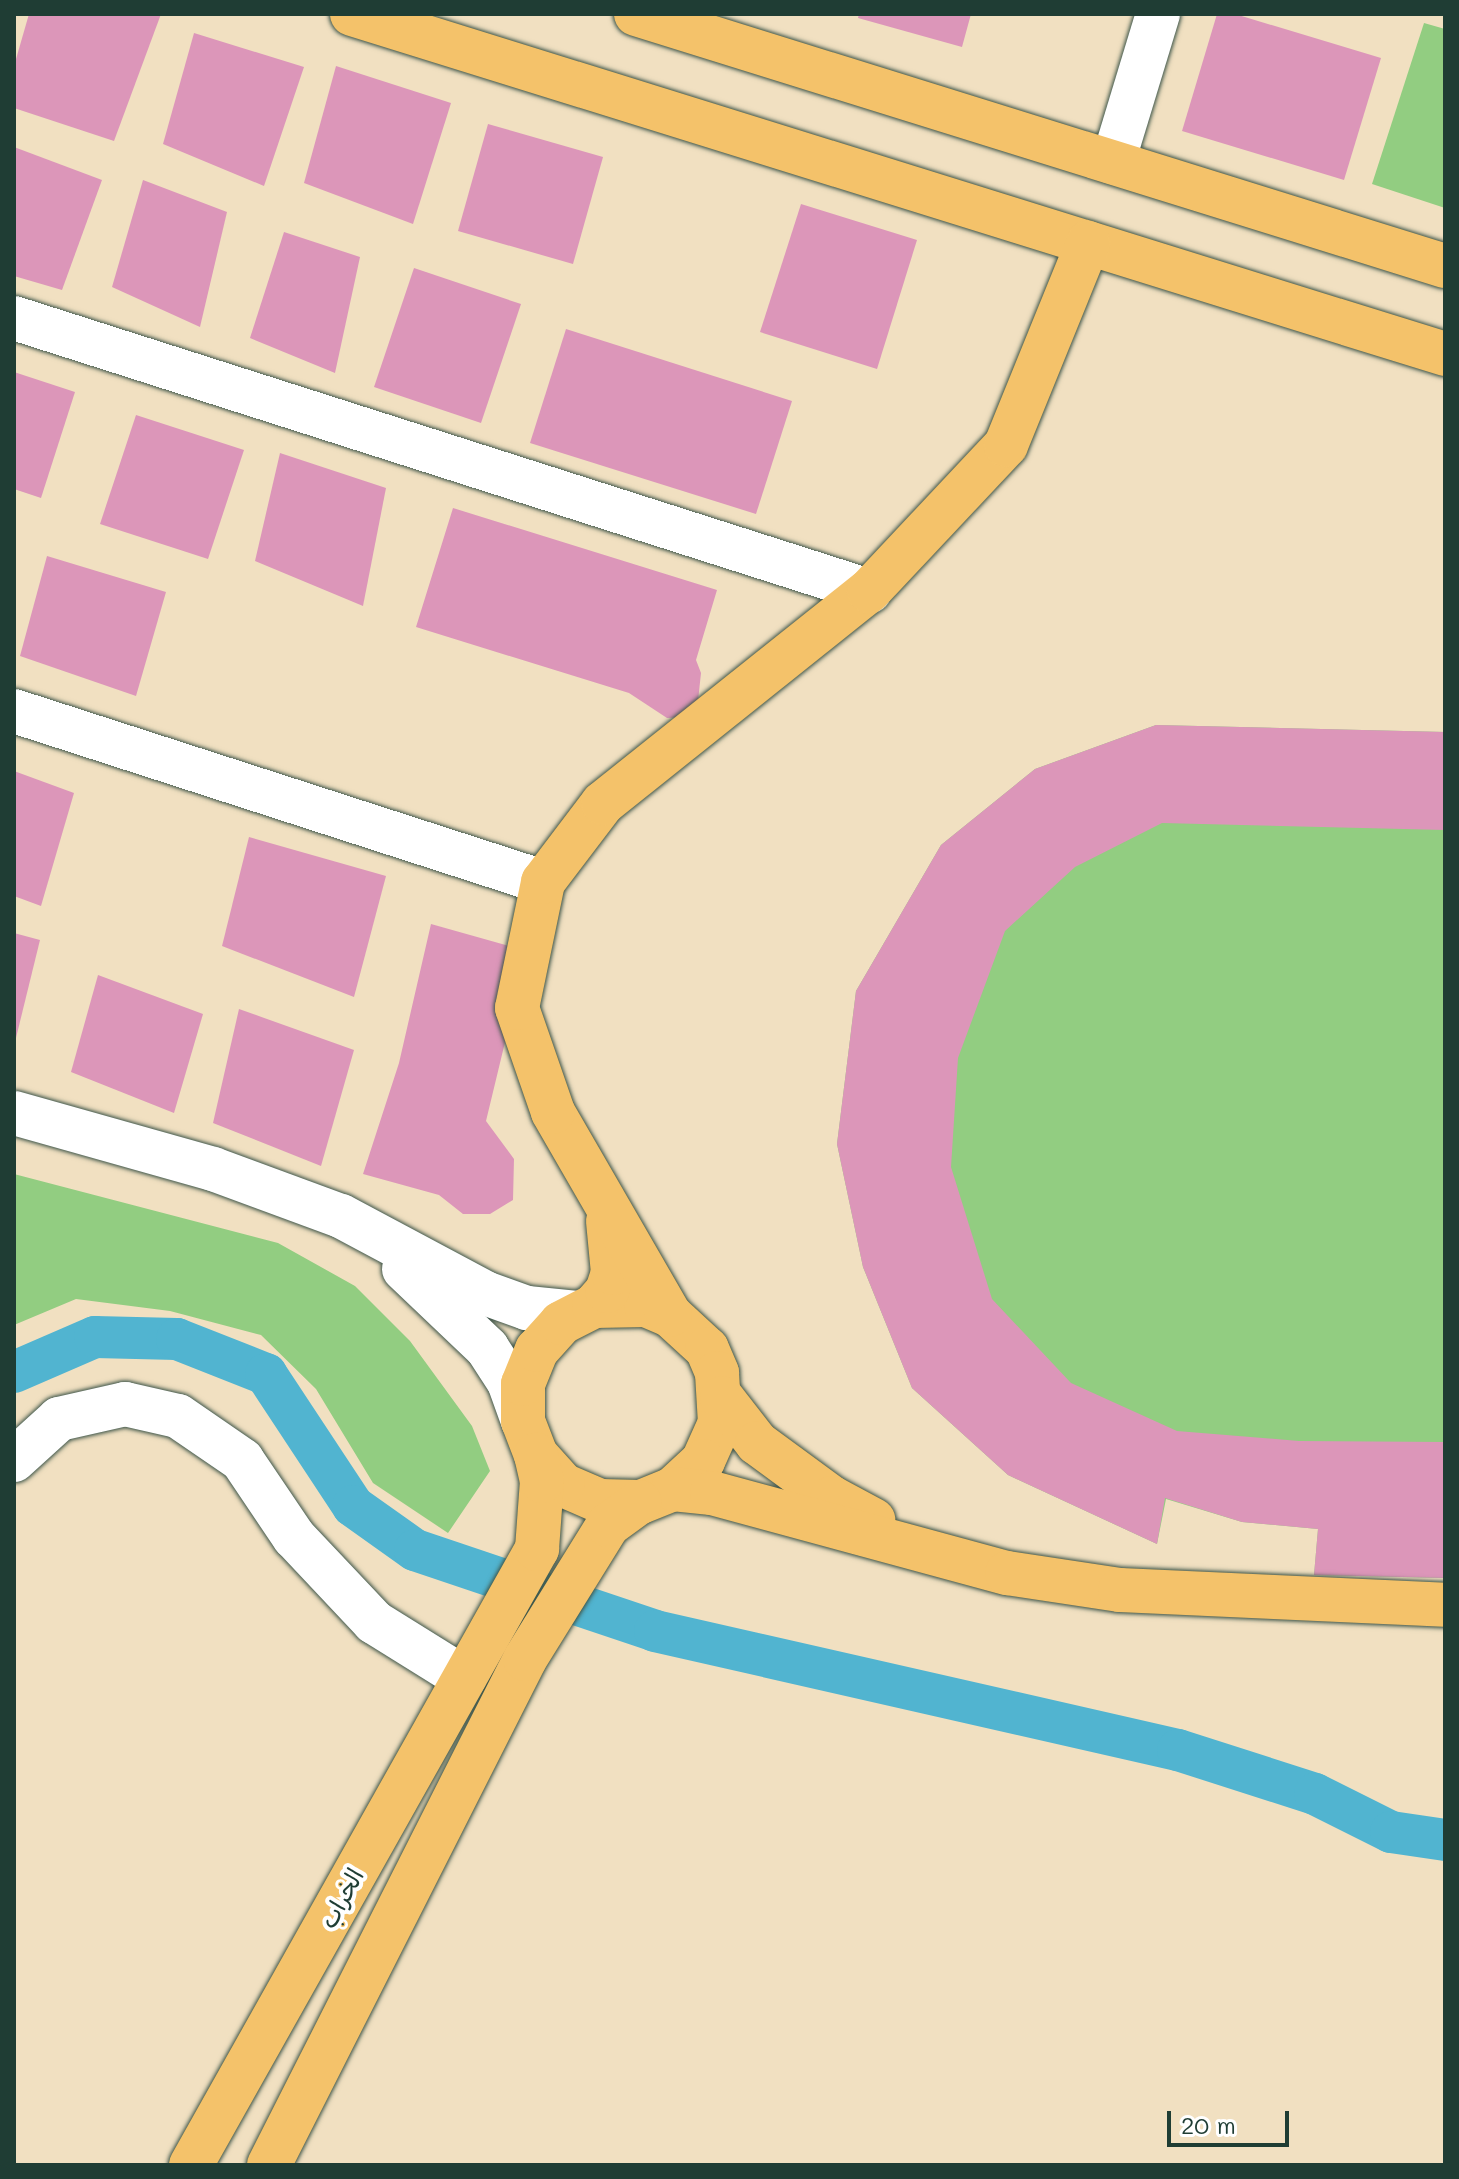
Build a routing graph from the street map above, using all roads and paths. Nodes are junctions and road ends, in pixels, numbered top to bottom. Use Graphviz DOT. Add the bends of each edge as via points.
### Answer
graph roads {
  1 [pos="352,14"];
  2 [pos="636,14"];
  3 [pos="1158,14"];
  4 [pos="1113,162"];
  5 [pos="1088,243"];
  6 [pos="1445,266"];
  7 [pos="14,318"];
  8 [pos="1445,354"];
  9 [pos="869,591"];
  10 [pos="14,711"];
  11 [pos="543,882"];
  12 [pos="14,1113"];
  13 [pos="603,1204"];
  14 [pos="341,1216"];
  15 [pos="585,1310"];
  16 [pos="670,1315"];
  17 [pos="722,1398"];
  18 [pos="529,1438"];
  19 [pos="14,1460"];
  20 [pos="657,1496"];
  21 [pos="935,1553"];
  22 [pos="1445,1605"];
  23 [pos="464,1678"];
  24 [pos="191,2165"];
  25 [pos="269,2165"];
  1 -- 5 [label="main road"];
  2 -- 4 [label="main road"];
  3 -- 4 [label="street"];
  4 -- 6 [label="main road"];
  5 -- 8 [label="main road"];
  5 -- 9 [label="main road" via="1006,445"];
  7 -- 9 [label="street"];
  9 -- 11 [label="main road" via="603,803"];
  10 -- 11 [label="street"];
  11 -- 13 [label="main road" via="517,1008 553,1112"];
  12 -- 14 [label="street" via="213,1169"];
  13 -- 15 [label="main road" via="613,1239 613,1273"];
  13 -- 16 [label="main road"];
  14 -- 15 [label="street" via="485,1293 527,1308"];
  14 -- 18 [label="street" via="446,1304 487,1348 509,1382"];
  15 -- 16 [label="main road" via="646,1305"];
  15 -- 18 [label="main road" via="548,1335 529,1367"];
  16 -- 17 [label="main road" via="707,1349"];
  17 -- 20 [label="main road" via="713,1443 703,1461"];
  17 -- 21 [label="main road" via="757,1443 832,1498"];
  18 -- 20 [label="main road" via="556,1478 581,1495 600,1501"];
  18 -- 23 [label="main road, الخراب" via="542,1481 537,1549"];
  19 -- 23 [label="street" via="59,1419 125,1404 178,1416 242,1460 294,1537 374,1622"];
  20 -- 21 [label="main road" via="712,1493"];
  20 -- 25 [label="main road" via="608,1525 525,1659"];
  21 -- 22 [label="main road" via="1007,1573 1120,1590"];
  23 -- 24 [label="main road, الخراب"];
}
